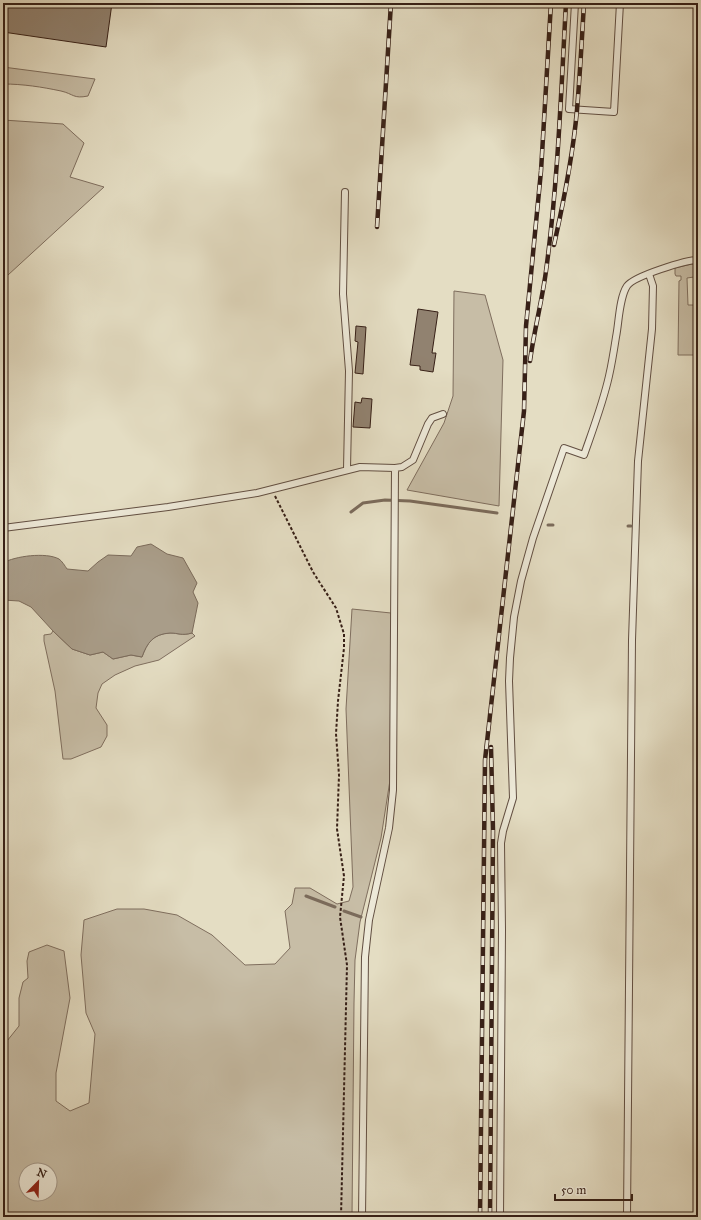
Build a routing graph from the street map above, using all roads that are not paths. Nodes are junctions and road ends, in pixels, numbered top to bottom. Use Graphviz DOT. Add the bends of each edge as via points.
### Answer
graph roads {
  1 [pos="575,3"];
  2 [pos="620,3"];
  3 [pos="345,192"];
  4 [pos="698,260"];
  5 [pos="649,274"];
  6 [pos="443,414"];
  7 [pos="395,468"];
  8 [pos="347,469"];
  9 [pos="3,528"];
  10 [pos="362,1217"];
  11 [pos="500,1217"];
  12 [pos="627,1217"];
  1 -- 2 [label="lane" via="569,109 614,112"];
  3 -- 8 [label="lane" via="343,294 349,371"];
  4 -- 5 [label="lane"];
  5 -- 11 [label="lane" via="630,283 624,293 600,410 584,455 564,448 533,538 514,616 509,681 513,798 501,843"];
  5 -- 12 [label="lane" via="653,286 652,329 638,461 632,646"];
  6 -- 7 [label="lane" via="432,418 428,424 413,460"];
  7 -- 8 [label="lane"];
  7 -- 10 [label="lane" via="393,790 390,828 369,920 365,957"];
  8 -- 9 [label="lane" via="272,489 168,507"];
}
